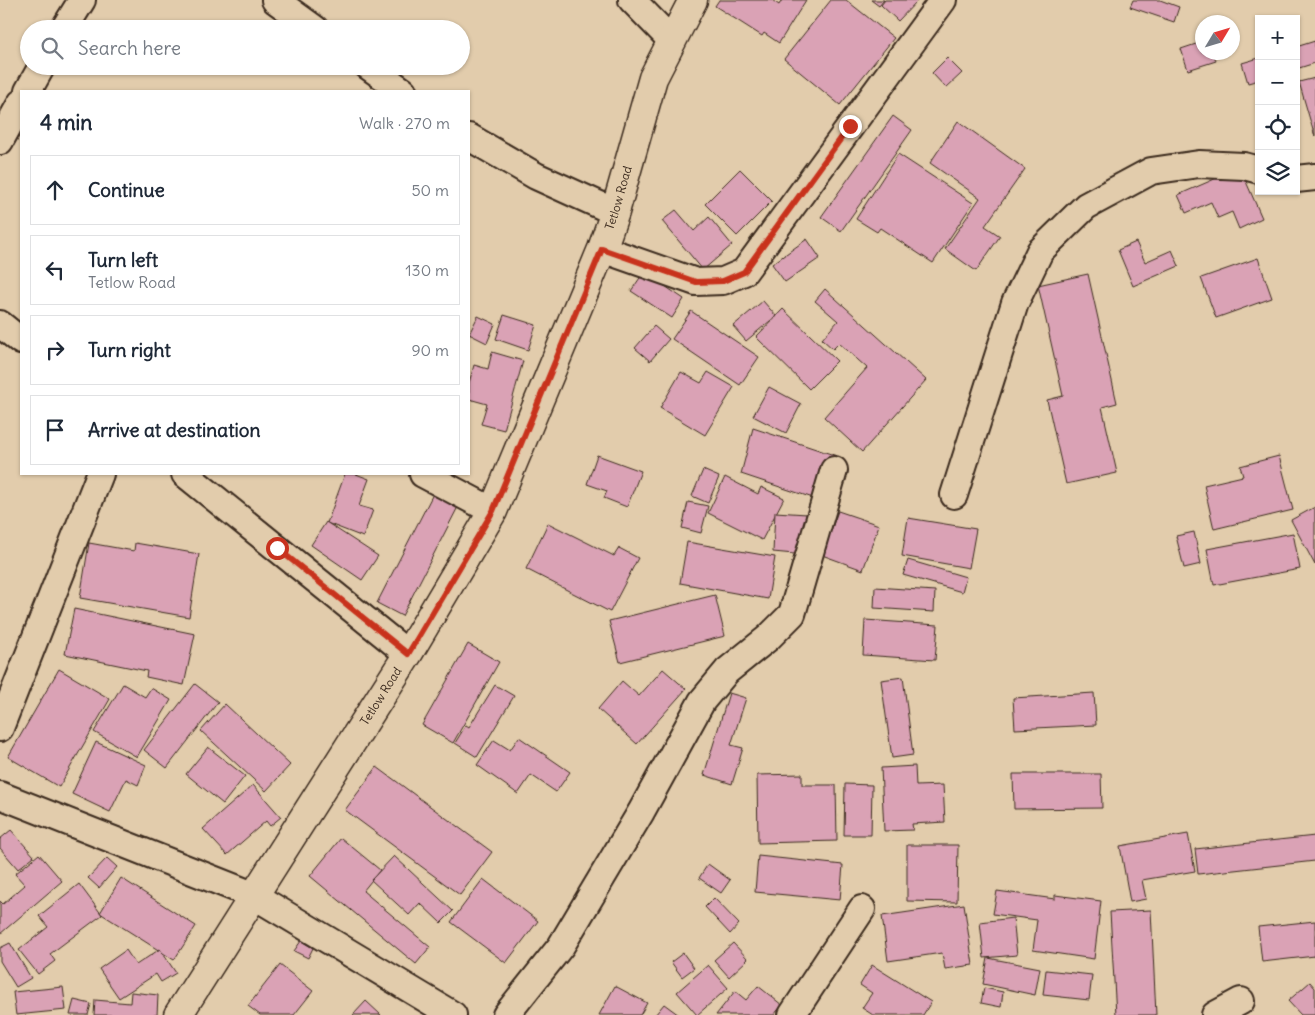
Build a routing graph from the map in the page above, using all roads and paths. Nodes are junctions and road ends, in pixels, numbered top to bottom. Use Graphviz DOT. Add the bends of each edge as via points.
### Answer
graph roads {
  1 [pos="82,0"];
  2 [pos="275,0"];
  3 [pos="632,0"];
  4 [pos="693,0"];
  5 [pos="943,0"];
  6 [pos="70,20"];
  7 [pos="303,20"];
  8 [pos="671,40"];
  9 [pos="37,75"];
  10 [pos="381,75"];
  11 [pos="29,90"];
  12 [pos="402,90"];
  13 [pos="20,105"];
  14 [pos="470,138"];
  15 [pos="0,141"];
  16 [pos="1255,169"];
  17 [pos="1315,178"];
  18 [pos="1300,179"];
  19 [pos="615,212"];
  20 [pos="602,249"];
  21 [pos="0,324"];
  22 [pos="20,340"];
  23 [pos="834,470"];
  24 [pos="100,475"];
  25 [pos="185,475"];
  26 [pos="425,475"];
  27 [pos="954,495"];
  28 [pos="493,511"];
  29 [pos="408,654"];
  30 [pos="0,728"];
  31 [pos="0,794"];
  32 [pos="253,896"];
  33 [pos="862,909"];
  34 [pos="1241,1001"];
  35 [pos="178,1015"];
  36 [pos="453,1015"];
  37 [pos="506,1015"];
  38 [pos="792,1015"];
  39 [pos="1216,1015"];
  1 -- 6 [label="street"];
  2 -- 7 [label="street"];
  3 -- 8 [label="street"];
  4 -- 8 [label="street, Tetlow Road"];
  5 -- 20 [label="street" via="744,272 723,281 696,282"];
  8 -- 19 [label="street, Tetlow Road" via="653,78"];
  9 -- 11 [label="street"];
  10 -- 12 [label="street"];
  13 -- 15 [label="street"];
  14 -- 19 [label="street" via="536,176"];
  16 -- 27 [label="street" via="1199,164 1151,171 1086,206 1040,252 1015,303"];
  17 -- 18 [label="street"];
  19 -- 20 [label="street, Tetlow Road"];
  20 -- 28 [label="street, Tetlow Road"];
  21 -- 22 [label="street"];
  23 -- 37 [label="street" via="792,614 727,671 702,701 561,946"];
  24 -- 30 [label="street"];
  25 -- 29 [label="street"];
  26 -- 28 [label="street"];
  28 -- 29 [label="street, Tetlow Road"];
  29 -- 32 [label="street, Tetlow Road"];
  31 -- 32 [label="street"];
  32 -- 35 [label="street, Tetlow Road"];
  32 -- 36 [label="street"];
  33 -- 38 [label="street"];
  34 -- 39 [label="street"];
}
